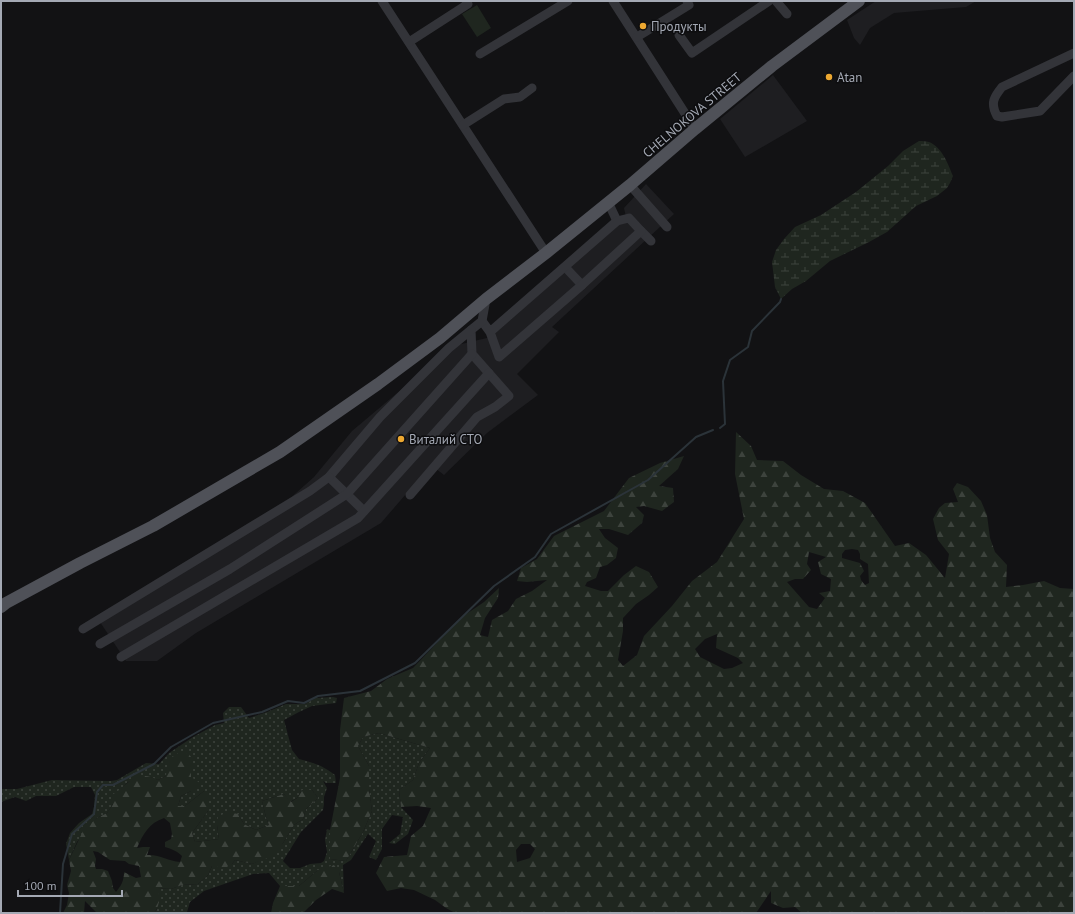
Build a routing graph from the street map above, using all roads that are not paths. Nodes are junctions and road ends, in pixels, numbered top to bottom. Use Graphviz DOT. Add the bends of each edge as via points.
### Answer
graph roads {
  1 [pos="382,1"];
  2 [pos="466,1"];
  3 [pos="568,1"];
  4 [pos="614,1"];
  5 [pos="687,1"];
  6 [pos="769,1"];
  7 [pos="776,1"];
  8 [pos="859,1"];
  9 [pos="787,14"];
  10 [pos="679,35"];
  11 [pos="637,37"];
  12 [pos="408,42"];
  13 [pos="1074,53"];
  14 [pos="480,54"];
  15 [pos="1074,76"];
  16 [pos="532,88"];
  17 [pos="463,125"];
  18 [pos="695,129"];
  19 [pos="630,185"];
  20 [pos="608,202"];
  21 [pos="617,221"];
  22 [pos="667,227"];
  23 [pos="641,231"];
  24 [pos="651,241"];
  25 [pos="546,253"];
  26 [pos="565,267"];
  27 [pos="582,285"];
  28 [pos="486,299"];
  29 [pos="482,321"];
  30 [pos="471,330"];
  31 [pos="490,332"];
  32 [pos="472,354"];
  33 [pos="490,373"];
  34 [pos="329,477"];
  35 [pos="347,494"];
  36 [pos="410,494"];
  37 [pos="364,511"];
  38 [pos="1,607"];
  39 [pos="83,629"];
  40 [pos="100,644"];
  41 [pos="122,657"];
  1 -- 12 [label="street"];
  2 -- 12 [label="street" via="468,4"];
  3 -- 14 [label="street"];
  4 -- 11 [label="street"];
  5 -- 11 [label="street" via="689,5"];
  6 -- 10 [label="street" via="692,53"];
  7 -- 9 [label="street"];
  8 -- 18 [label="main road, CHELNOKOVA STREET" via="772,66"];
  11 -- 18 [label="street"];
  12 -- 17 [label="street"];
  13 -- 15 [label="street" via="1002,87 995,96 993,108 997,116 1002,117 1040,110"];
  16 -- 17 [label="street" via="520,97 504,99"];
  17 -- 25 [label="street"];
  18 -- 19 [label="main road, CHELNOKOVA STREET"];
  19 -- 20 [label="main road, CHELNOKOVA STREET"];
  19 -- 22 [label="street"];
  20 -- 21 [label="street"];
  20 -- 25 [label="main road, CHELNOKOVA STREET"];
  21 -- 23 [label="street" via="629,218"];
  21 -- 26 [label="street"];
  23 -- 24 [label="street"];
  23 -- 27 [label="street"];
  25 -- 28 [label="main road, CHELNOKOVA STREET"];
  26 -- 27 [label="street"];
  26 -- 31 [label="street"];
  27 -- 31 [label="street" via="499,357"];
  28 -- 29 [label="street"];
  28 -- 38 [label="main road, CHELNOKOVA STREET" via="440,338 280,452 153,526"];
  29 -- 30 [label="street"];
  29 -- 31 [label="street"];
  30 -- 32 [label="street"];
  30 -- 34 [label="street" via="448,348 380,417"];
  32 -- 33 [label="street"];
  32 -- 35 [label="street"];
  33 -- 36 [label="street" via="509,396 477,417"];
  33 -- 37 [label="street"];
  34 -- 35 [label="street"];
  34 -- 39 [label="street"];
  35 -- 37 [label="street"];
  35 -- 40 [label="street" via="230,569"];
  37 -- 41 [label="street" via="358,518"];
}
